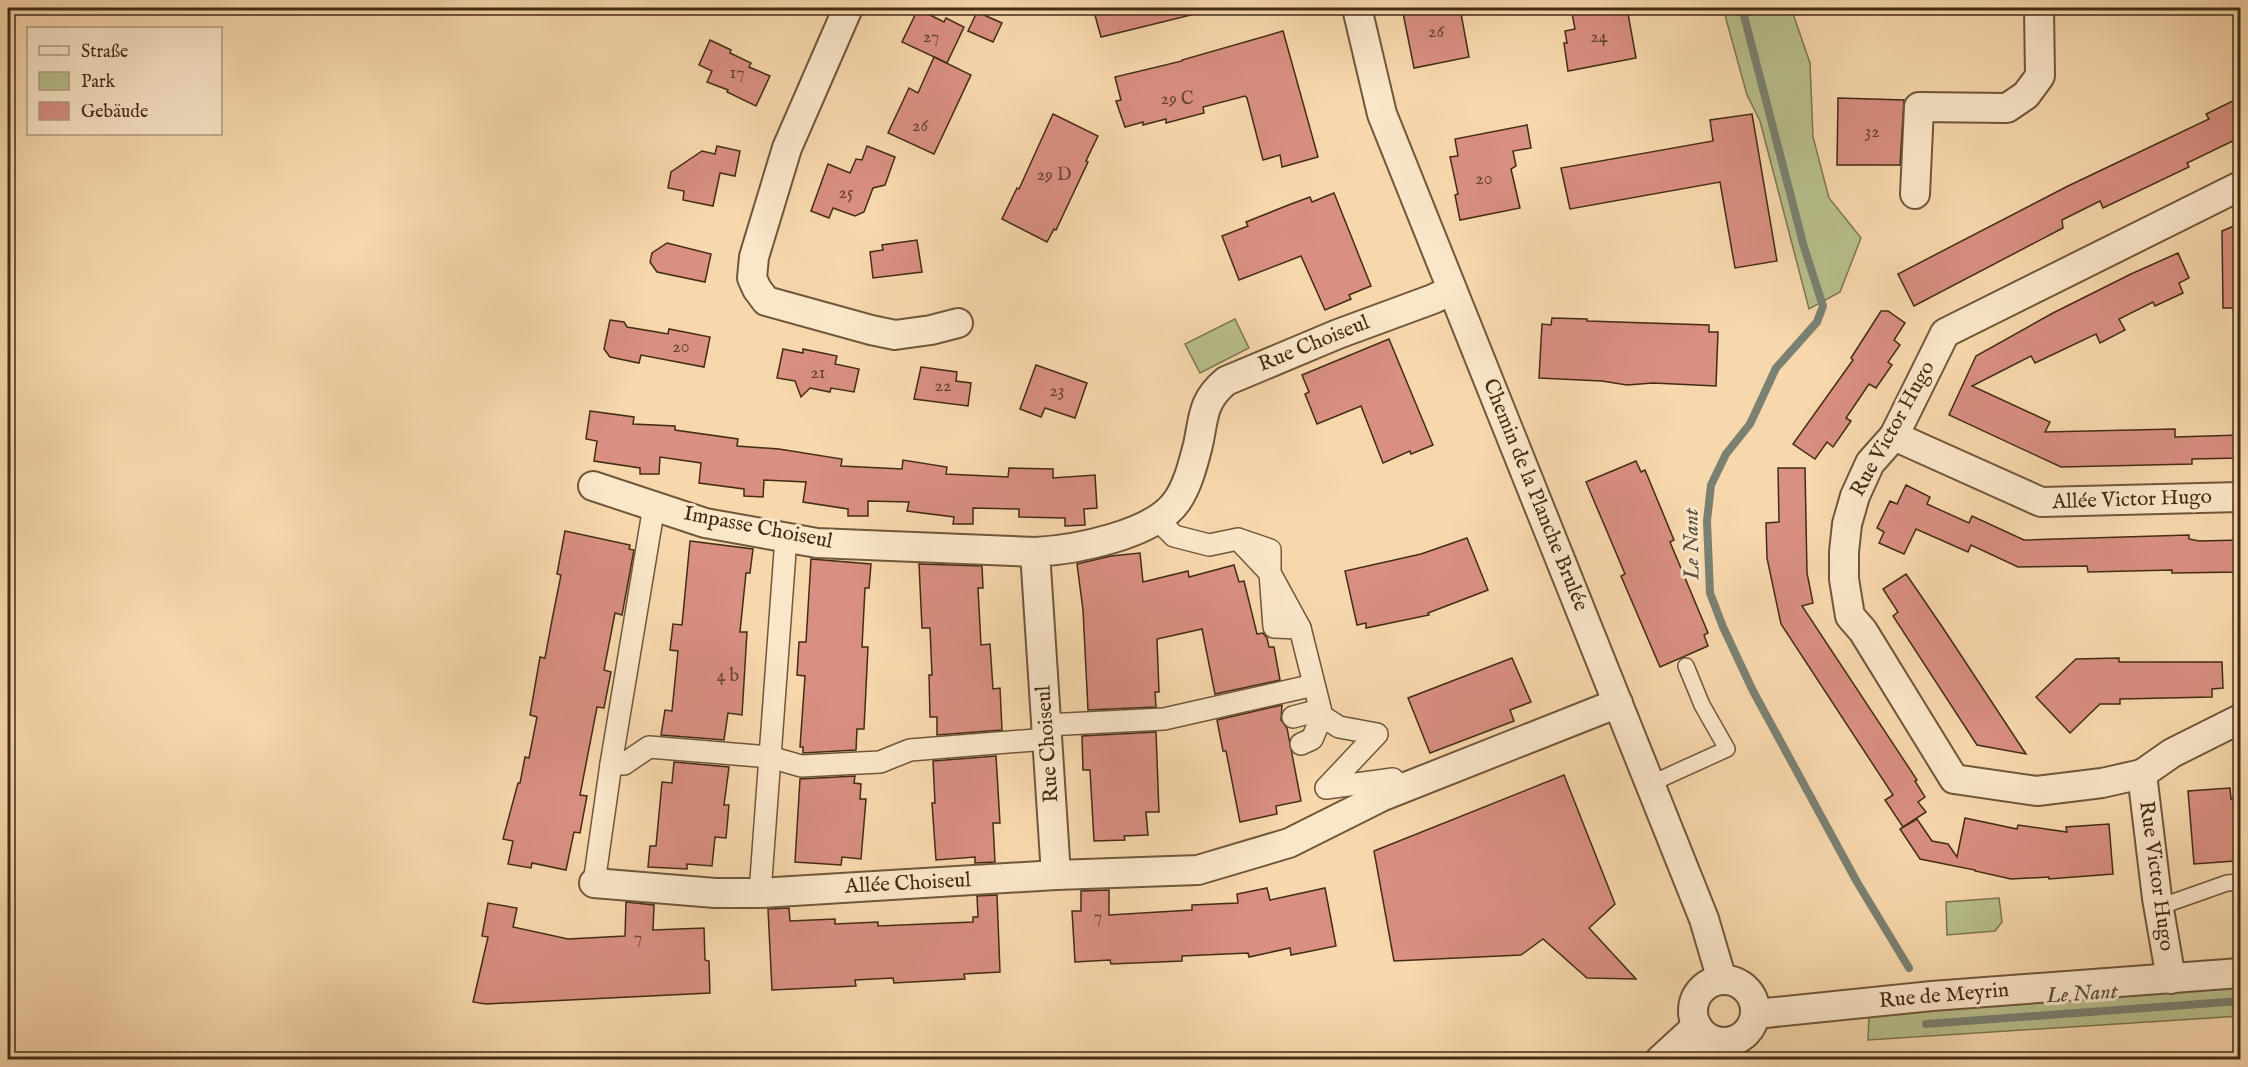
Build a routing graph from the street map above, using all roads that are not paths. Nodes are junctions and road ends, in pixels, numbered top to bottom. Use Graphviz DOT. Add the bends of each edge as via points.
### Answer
graph roads {
  1 [pos="848,8"];
  2 [pos="1357,8"];
  3 [pos="2039,8"];
  4 [pos="2241,186"];
  5 [pos="1915,194"];
  6 [pos="1452,290"];
  7 [pos="957,323"];
  8 [pos="1894,435"];
  9 [pos="593,486"];
  10 [pos="2241,497"];
  11 [pos="654,506"];
  12 [pos="1166,528"];
  13 [pos="786,538"];
  14 [pos="1035,552"];
  15 [pos="1686,666"];
  16 [pos="1314,685"];
  17 [pos="1618,703"];
  18 [pos="1293,717"];
  19 [pos="1327,718"];
  20 [pos="2241,719"];
  21 [pos="1047,732"];
  22 [pos="1307,741"];
  23 [pos="770,757"];
  24 [pos="611,764"];
  25 [pos="2142,774"];
  26 [pos="1650,784"];
  27 [pos="1398,790"];
  28 [pos="1056,875"];
  29 [pos="2241,882"];
  30 [pos="594,883"];
  31 [pos="760,892"];
  32 [pos="2158,908"];
  33 [pos="2241,973"];
  34 [pos="2171,979"];
  35 [pos="1722,980"];
  36 [pos="1756,1014"];
  37 [pos="1700,1042"];
  38 [pos="1660,1059"];
  1 -- 7 [label="street" via="787,148 754,257 752,278 766,301 872,330 895,335"];
  2 -- 6 [label="street, Chemin de la Planche Brulée" via="1382,114"];
  3 -- 5 [label="street" via="2040,76 2026,95 2007,108 1919,107"];
  4 -- 8 [label="street, Rue Victor Hugo" via="1945,333"];
  6 -- 12 [label="street, Rue Choiseul" via="1226,381 1213,392 1205,409 1188,480"];
  6 -- 17 [label="street, Chemin de la Planche Brulée"];
  8 -- 10 [label="street, Allée Victor Hugo" via="2042,502"];
  8 -- 25 [label="street, Rue Victor Hugo" via="1870,463 1847,524 1844,579 1850,616 1954,779 2037,791"];
  9 -- 11 [label="street, Impasse Choiseul"];
  11 -- 13 [label="street, Impasse Choiseul" via="705,523"];
  11 -- 24 [label="street, Allée Choiseul"];
  12 -- 14 [label="street, Rue Choiseul" via="1064,550"];
  12 -- 16 [label="street" via="1219,530 1270,550 1260,571 1300,628"];
  13 -- 14 [label="street, Impasse Choiseul" via="817,543"];
  13 -- 23 [label="street"];
  14 -- 21 [label="street, Rue Choiseul"];
  15 -- 26 [label="lane" via="1727,749"];
  16 -- 19 [label="street"];
  16 -- 21 [label="street" via="1164,719"];
  17 -- 26 [label="street, Chemin de la Planche Brulée"];
  17 -- 27 [label="street"];
  18 -- 19 [label="street"];
  19 -- 22 [label="street"];
  19 -- 27 [label="street" via="1377,734 1326,788 1393,779"];
  20 -- 25 [label="street, Rue Victor Hugo" via="2172,753"];
  21 -- 23 [label="street" via="910,750 880,762 801,766"];
  21 -- 28 [label="street, Rue Choiseul"];
  23 -- 24 [label="street" via="649,747 624,764"];
  23 -- 31 [label="street"];
  24 -- 30 [label="street, Allée Choiseul"];
  25 -- 32 [label="street, Rue Victor Hugo"];
  26 -- 35 [label="street, Chemin de la Planche Brulée" via="1704,919"];
  27 -- 28 [label="street" via="1289,843 1198,870"];
  28 -- 31 [label="street, Allée Choiseul"];
  29 -- 32 [label="lane" via="2227,883"];
  30 -- 31 [label="street, Allée Choiseul" via="715,893"];
  32 -- 34 [label="street, Rue Victor Hugo"];
  33 -- 34 [label="street, Rue de Meyrin"];
  34 -- 36 [label="street, Rue de Meyrin" via="1932,996"];
  35 -- 36 [label="street" via="1733,981 1750,993"];
  35 -- 37 [label="street" via="1712,982 1696,997 1693,1017"];
  36 -- 37 [label="street" via="1748,1032 1740,1038 1721,1043"];
  37 -- 38 [label="street"];
}
